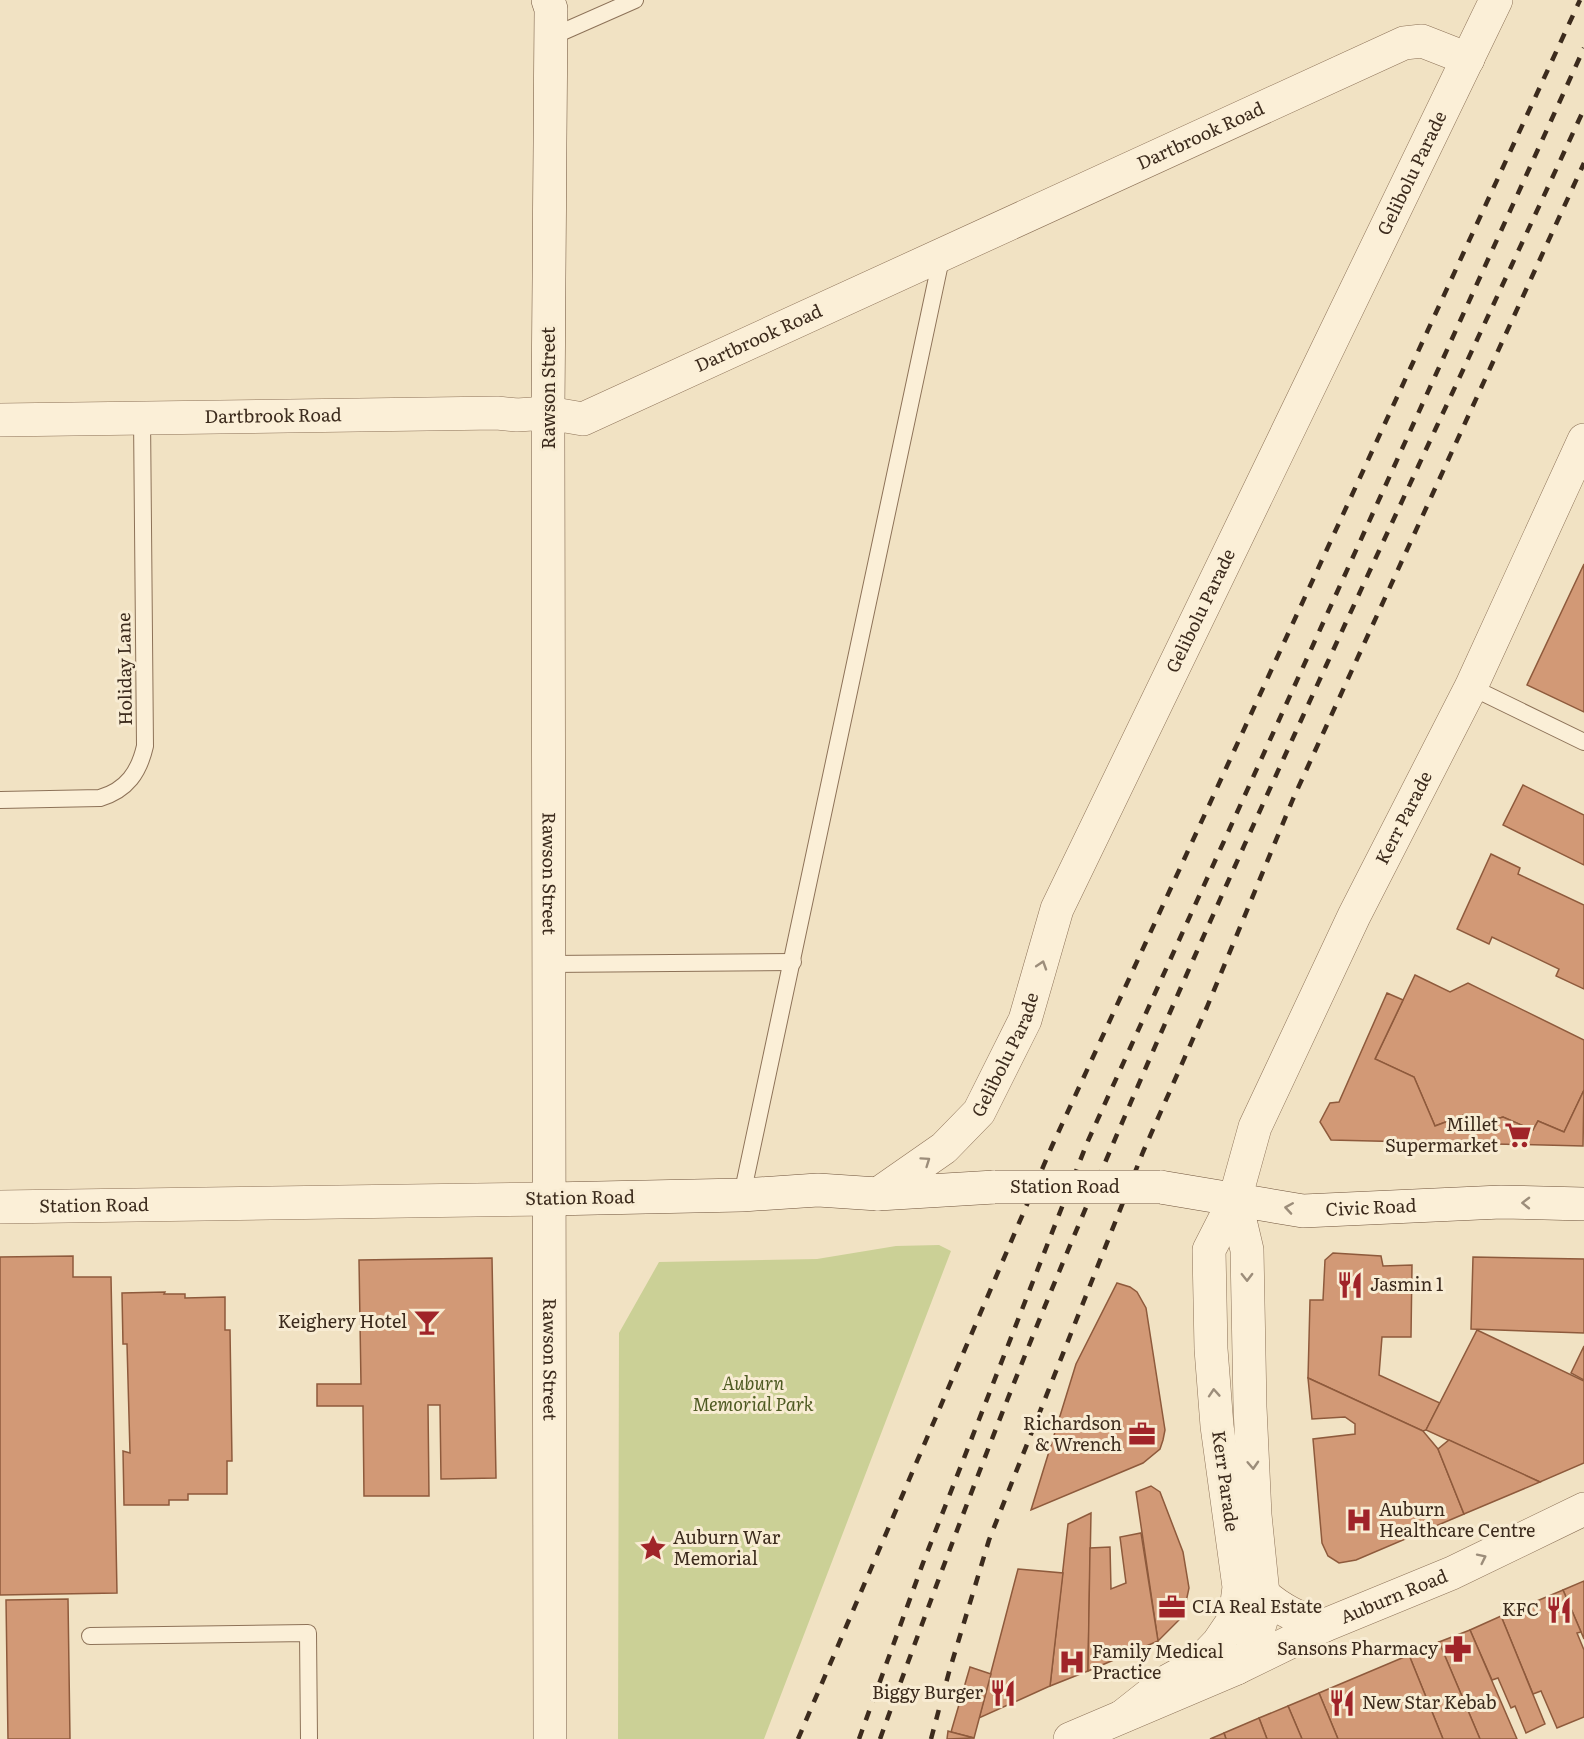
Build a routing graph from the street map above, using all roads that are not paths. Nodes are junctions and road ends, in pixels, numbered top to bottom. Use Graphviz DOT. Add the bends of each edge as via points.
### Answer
graph roads {
  1 [pos="635,0"];
  2 [pos="1496,0"];
  3 [pos="551,12"];
  4 [pos="1468,59"];
  5 [pos="942,253"];
  6 [pos="548,413"];
  7 [pos="142,417"];
  8 [pos="0,420"];
  9 [pos="1584,440"];
  10 [pos="1471,687"];
  11 [pos="1584,742"];
  12 [pos="0,800"];
  13 [pos="793,962"];
  14 [pos="549,964"];
  15 [pos="1160,1187"];
  16 [pos="878,1194"];
  17 [pos="742,1195"];
  18 [pos="550,1199"];
  19 [pos="1235,1199"];
  20 [pos="1584,1204"];
  21 [pos="0,1207"];
  22 [pos="1584,1509"];
  23 [pos="1263,1594"];
  24 [pos="1323,1626"];
  25 [pos="90,1636"];
  26 [pos="1238,1668"];
  27 [pos="1123,1716"];
  28 [pos="309,1739"];
  29 [pos="550,1739"];
  30 [pos="1070,1739"];
  1 -- 3 [label="lane"];
  2 -- 4 [label="street, Gelibolu Parade"];
  3 -- 6 [label="street, Rawson Street"];
  4 -- 5 [label="street, Dartbrook Road" via="1422,41 1404,43"];
  16 -- 4 [label="street, Gelibolu Parade, one-way" via="944,1148 979,1112 1025,1020 1057,909"];
  5 -- 6 [label="street, Dartbrook Road" via="583,419"];
  5 -- 13 [label="lane"];
  6 -- 7 [label="street, Dartbrook Road"];
  6 -- 14 [label="street, Rawson Street"];
  7 -- 8 [label="street, Dartbrook Road"];
  7 -- 12 [label="lane, Holiday Lane" via="145,746 141,763 134,776 113,795"];
  9 -- 10 [label="street, Kerr Parade"];
  10 -- 11 [label="lane"];
  10 -- 19 [label="street, Kerr Parade" via="1354,916 1255,1127"];
  13 -- 14 [label="lane"];
  13 -- 17 [label="lane"];
  14 -- 18 [label="street, Rawson Street"];
  15 -- 16 [label="street, Station Road, bridge" via="995,1187"];
  15 -- 19 [label="street, Civic Road"];
  16 -- 17 [label="street, Station Road" via="818,1190"];
  17 -- 18 [label="street, Station Road"];
  18 -- 21 [label="street, Station Road"];
  18 -- 29 [label="street, Rawson Street"];
  20 -- 19 [label="street, Civic Road, one-way" via="1501,1202 1303,1210"];
  19 -- 23 [label="street, Kerr Parade, one-way" via="1247,1250 1254,1503"];
  27 -- 19 [label="street, Kerr Parade, one-way" via="1166,1682 1197,1665 1235,1618 1239,1587 1217,1426 1209,1267 1209,1250"];
  24 -- 22 [label="street, Auburn Road, one-way" via="1452,1573"];
  23 -- 24 [label="street" via="1279,1608"];
  23 -- 26 [label="street, Kerr Parade" via="1263,1614 1251,1653"];
  24 -- 26 [label="street, Auburn Road"];
  25 -- 28 [label="lane" via="308,1632"];
  26 -- 27 [label="street, Auburn Road"];
  27 -- 30 [label="street, Auburn Road"];
}
